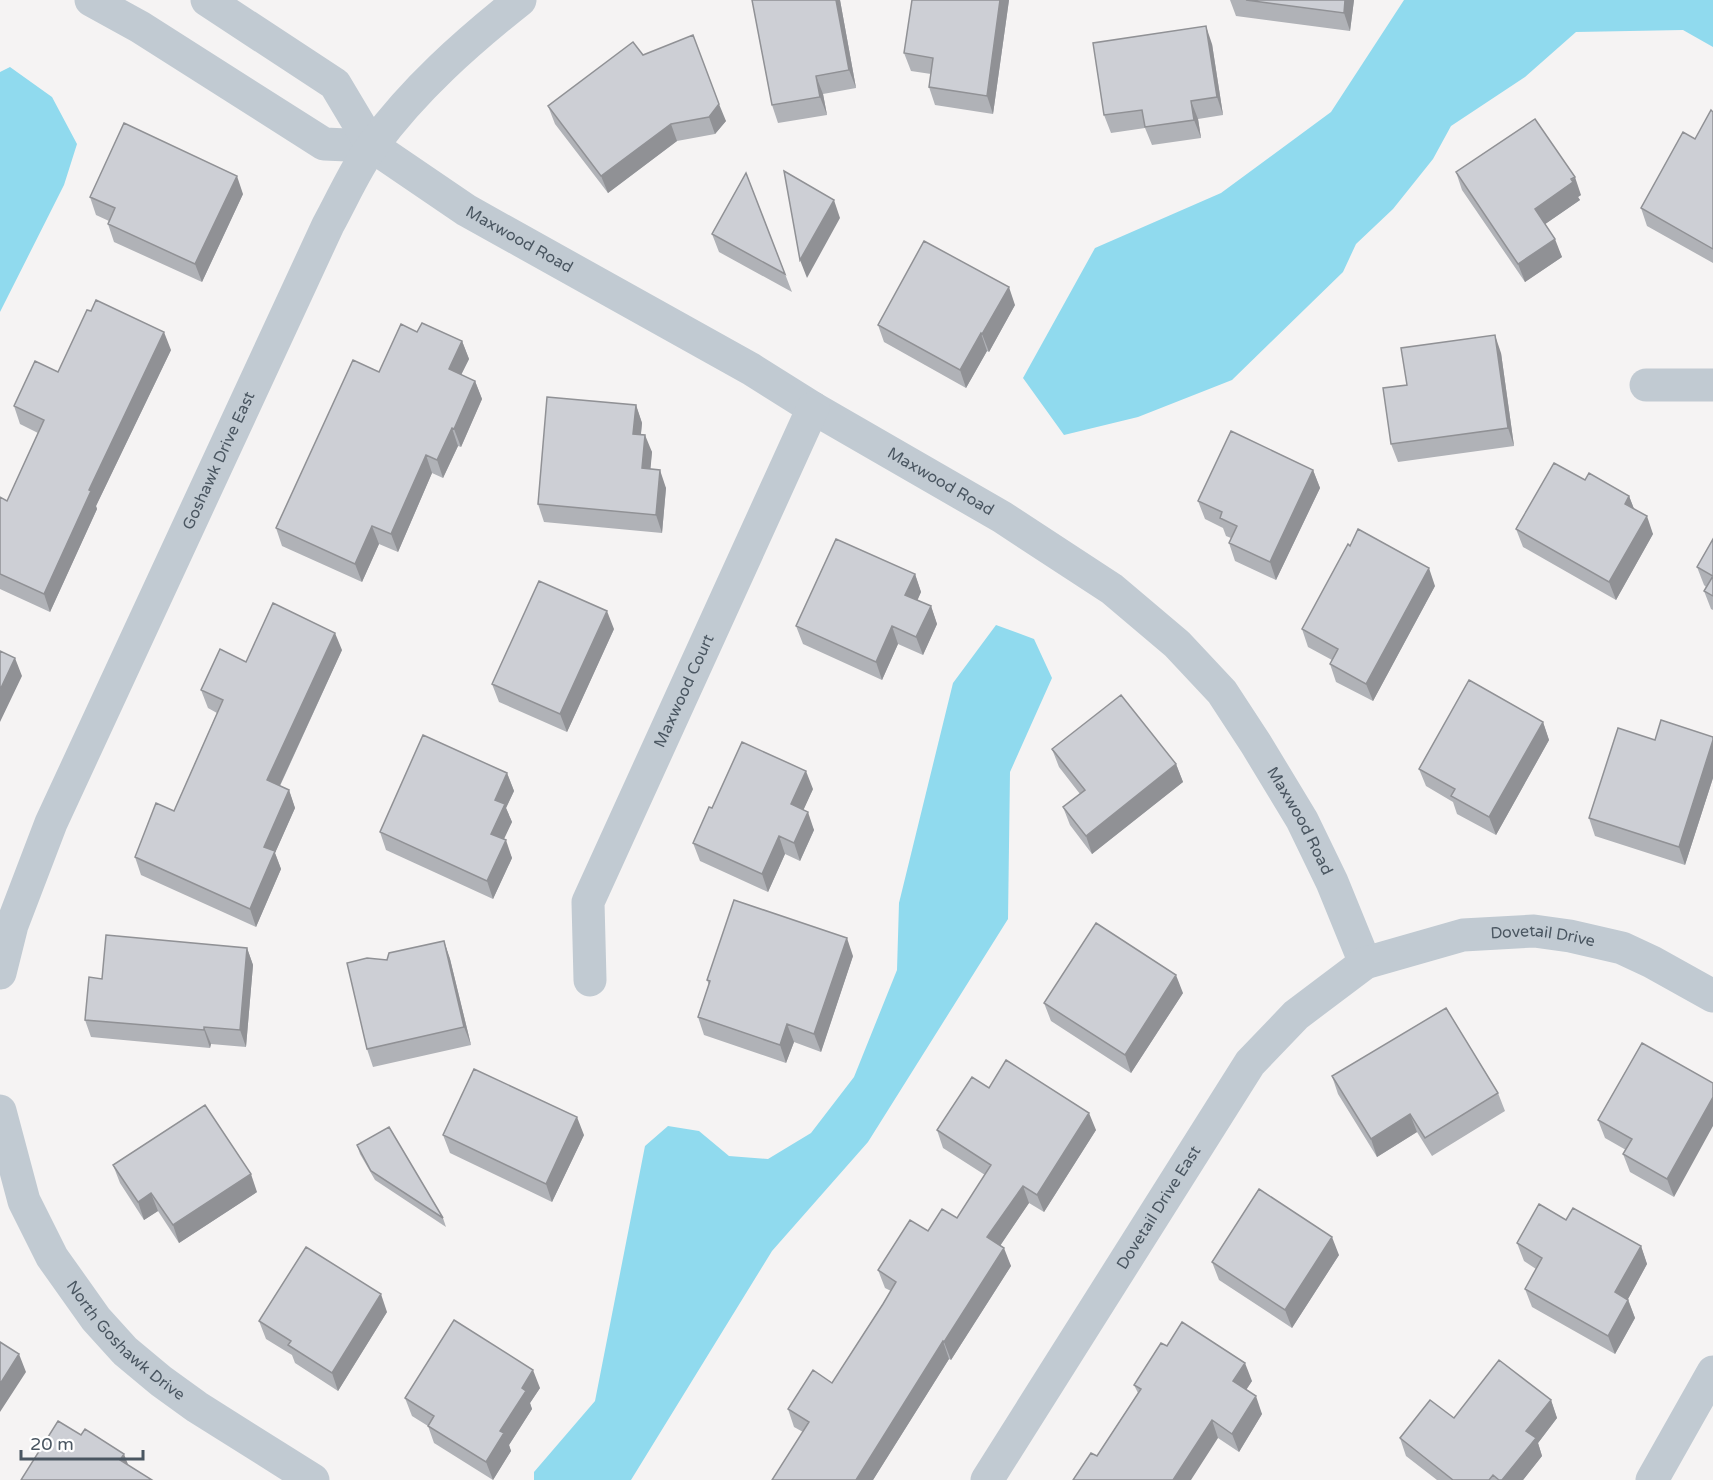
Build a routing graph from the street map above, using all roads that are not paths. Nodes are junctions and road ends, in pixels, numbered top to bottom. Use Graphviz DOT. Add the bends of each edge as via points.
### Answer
graph roads {
  1 [pos="91,0"];
  2 [pos="207,0"];
  3 [pos="520,0"];
  4 [pos="372,146"];
  5 [pos="1646,385"];
  6 [pos="1713,386"];
  7 [pos="813,408"];
  8 [pos="1365,963"];
  9 [pos="0,973"];
  10 [pos="590,980"];
  11 [pos="1713,996"];
  12 [pos="0,1111"];
  13 [pos="4,1143"];
  14 [pos="1713,1372"];
  15 [pos="314,1480"];
  16 [pos="987,1480"];
  17 [pos="1652,1480"];
  1 -- 4 [label="street" via="324,144"];
  2 -- 4 [label="street, Maxwood Road" via="335,84"];
  3 -- 4 [label="street, Goshawk Drive East" via="471,39 415,95"];
  4 -- 7 [label="street, Maxwood Road" via="466,210 751,369"];
  4 -- 9 [label="street, Goshawk Drive East" via="328,225 51,824 12,925"];
  5 -- 6 [label="street"];
  7 -- 8 [label="street, Maxwood Road" via="1042,543 1112,589 1177,645 1222,692 1302,820"];
  7 -- 10 [label="street, Maxwood Court" via="588,902"];
  8 -- 11 [label="street, Dovetail Drive" via="1463,935 1534,931 1622,948"];
  8 -- 16 [label="street, Dovetail Drive East" via="1296,1015 1250,1063"];
  12 -- 13 [label="street"];
  13 -- 15 [label="street, North Goshawk Drive" via="24,1201 52,1257 96,1319 125,1351 197,1407"];
  14 -- 17 [label="street"];
}
